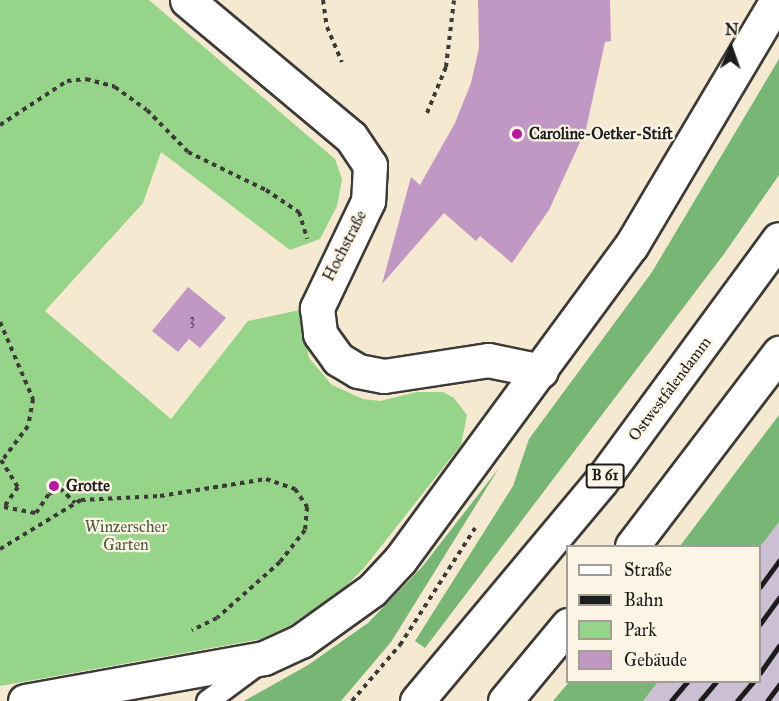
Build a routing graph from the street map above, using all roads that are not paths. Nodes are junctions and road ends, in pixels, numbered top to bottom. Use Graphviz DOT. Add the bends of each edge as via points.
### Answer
graph roads {
  1 [pos="187,0"];
  2 [pos="777,0"];
  3 [pos="779,239"];
  4 [pos="779,353"];
  5 [pos="541,371"];
  6 [pos="633,545"];
  7 [pos="566,626"];
  8 [pos="264,658"];
  9 [pos="25,701"];
  10 [pos="207,701"];
  11 [pos="417,701"];
  12 [pos="505,701"];
  1 -- 5 [label="main road, Hochstraße" via="351,137 370,165 368,201 317,308 320,334 338,358 358,371 384,376 488,360"];
  2 -- 5 [label="main road" via="631,246"];
  3 -- 11 [label="main road, Ostwestfalendamm / B 61" via="601,481"];
  4 -- 6 [label="main road"];
  5 -- 8 [label="main road" via="400,560 372,590 301,641"];
  7 -- 12 [label="main road"];
  8 -- 9 [label="main road"];
  8 -- 10 [label="lane"];
}
